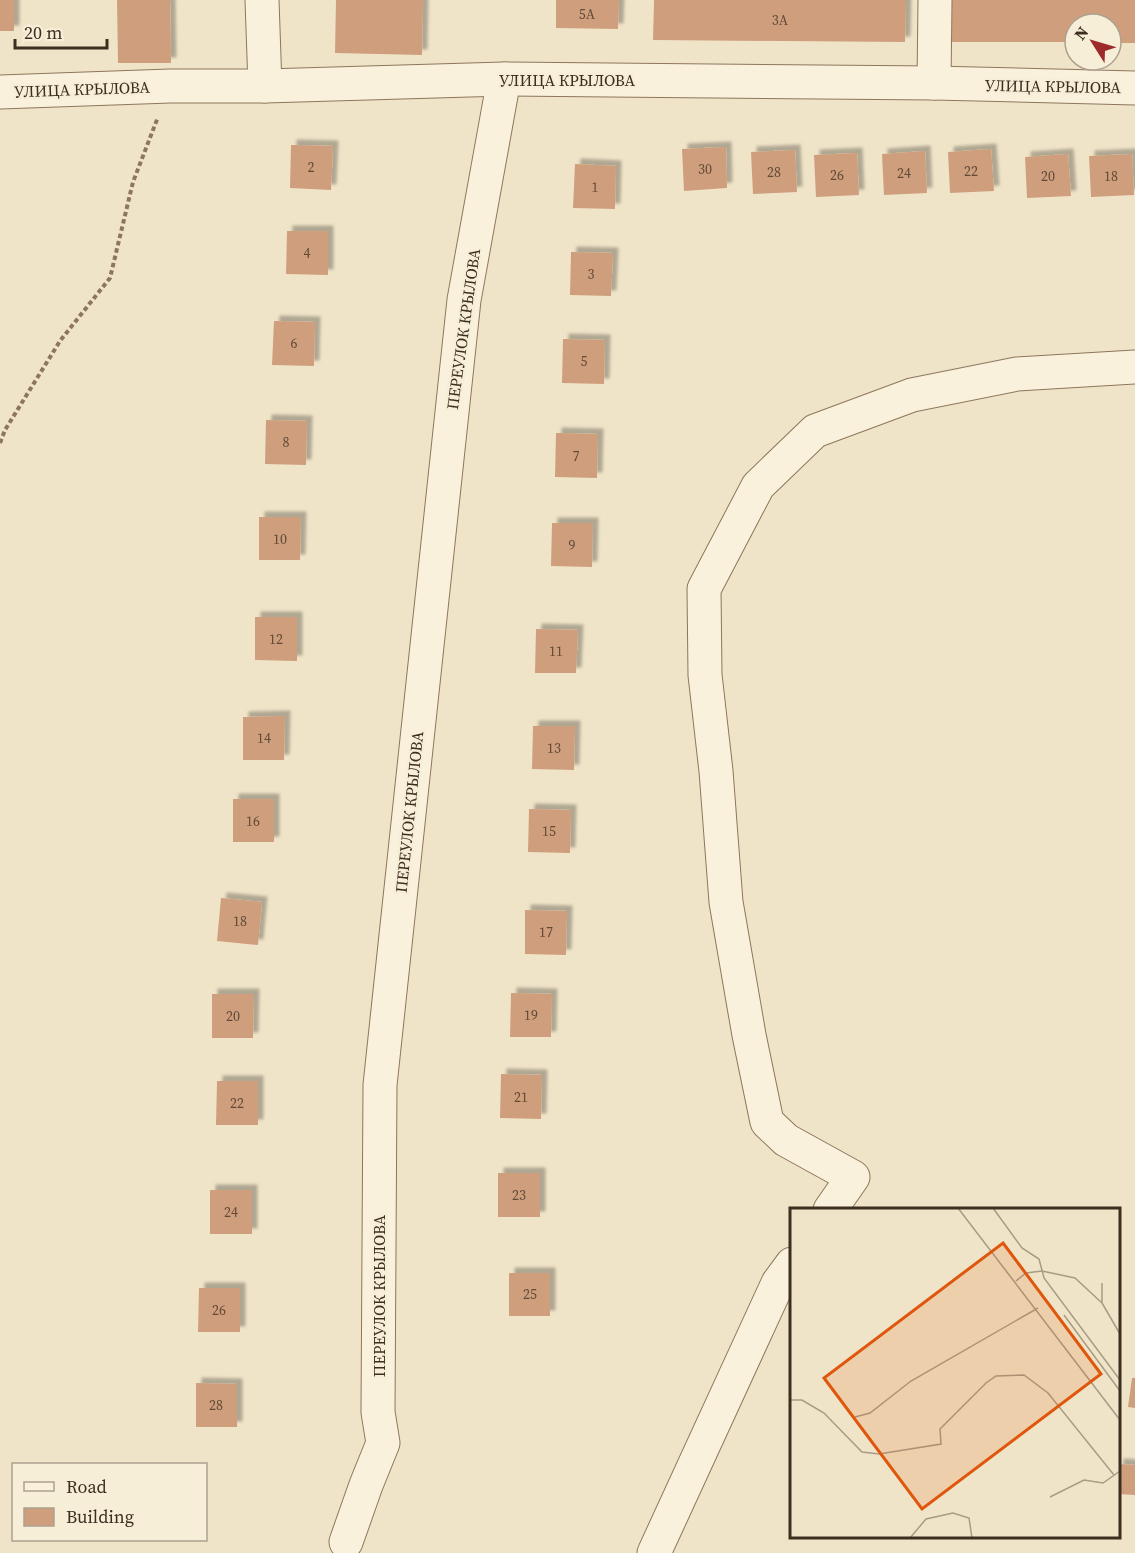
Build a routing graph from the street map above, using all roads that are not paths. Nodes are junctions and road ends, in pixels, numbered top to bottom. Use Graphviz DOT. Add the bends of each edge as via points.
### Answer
graph roads {
  1 [pos="262,0"];
  2 [pos="935,0"];
  3 [pos="504,79"];
  4 [pos="934,83"];
  5 [pos="266,86"];
  6 [pos="1135,88"];
  7 [pos="0,92"];
  8 [pos="1135,368"];
  9 [pos="831,1208"];
  10 [pos="790,1267"];
  11 [pos="346,1542"];
  12 [pos="654,1553"];
  1 -- 5 [label="street"];
  2 -- 4 [label="street"];
  3 -- 4 [label="street, УЛИЦА КРЫЛОВА"];
  3 -- 5 [label="street, УЛИЦА КРЫЛОВА"];
  3 -- 11 [label="street, ПЕРЕУЛОК КРЫЛОВА" via="464,300 380,1085 378,1402 383,1443"];
  4 -- 6 [label="street, УЛИЦА КРЫЛОВА"];
  5 -- 7 [label="street, УЛИЦА КРЫЛОВА"];
  8 -- 9 [label="street" via="1017,374 912,395 815,431 758,486 704,589 705,675 726,902 749,1035 767,1122 786,1140 853,1178"];
  10 -- 12 [label="street" via="778,1283"];
}
